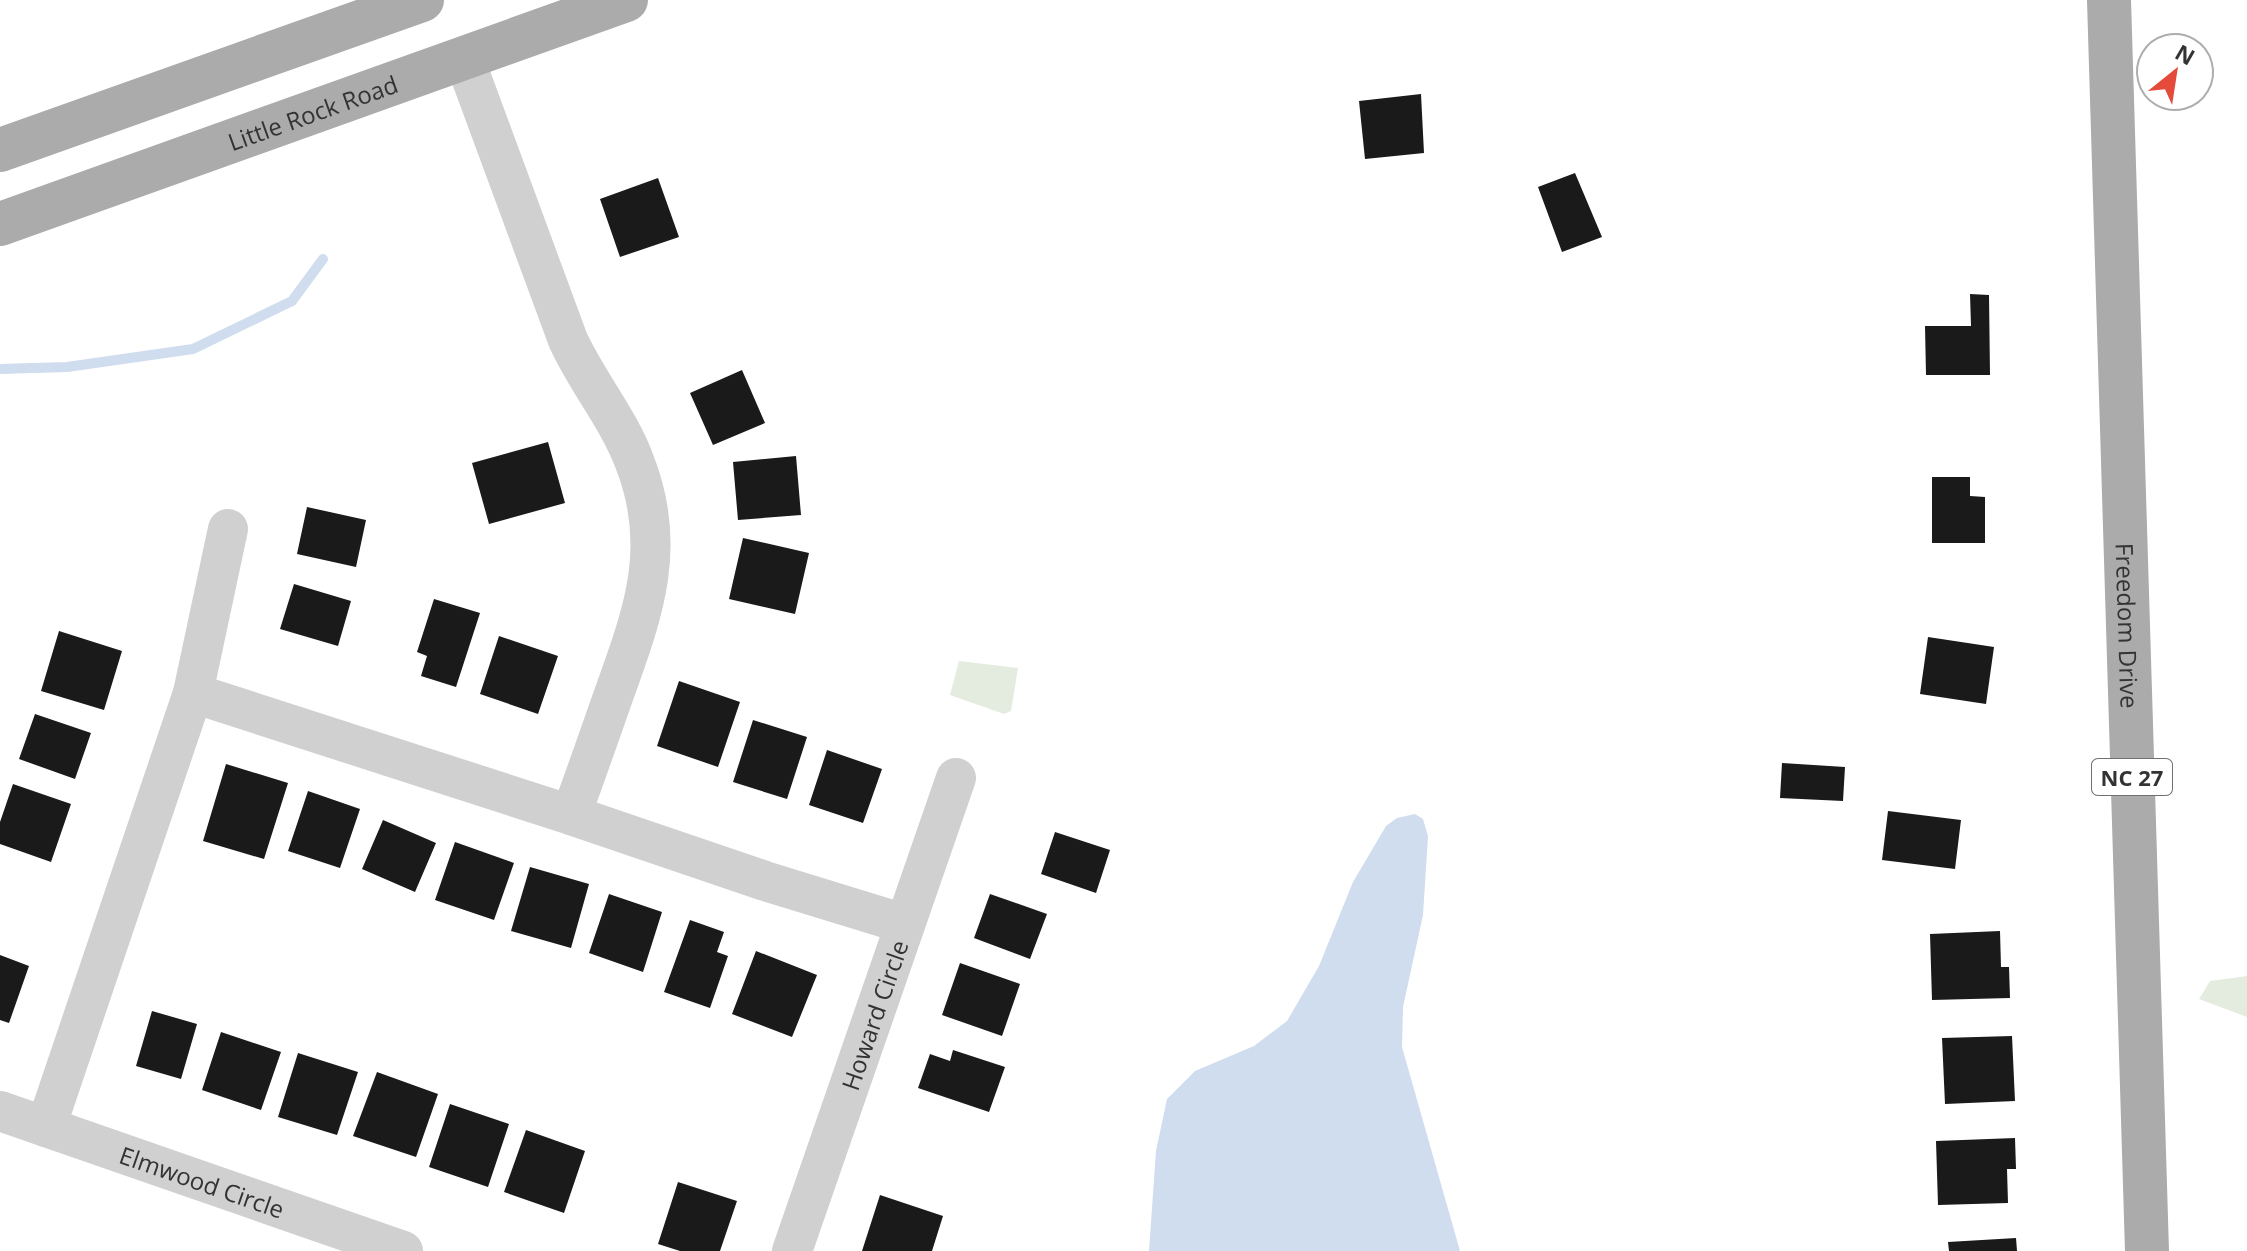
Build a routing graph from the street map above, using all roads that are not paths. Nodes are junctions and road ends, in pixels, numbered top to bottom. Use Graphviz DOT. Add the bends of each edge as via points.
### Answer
graph roads {
  1 [pos="422,0"];
  2 [pos="626,0"];
  3 [pos="2109,0"];
  4 [pos="464,58"];
  5 [pos="0,150"];
  6 [pos="0,224"];
  7 [pos="228,529"];
  8 [pos="193,693"];
  9 [pos="956,778"];
  10 [pos="571,815"];
  11 [pos="905,924"];
  12 [pos="0,1111"];
  13 [pos="46,1127"];
  14 [pos="403,1251"];
  15 [pos="792,1251"];
  16 [pos="2147,1251"];
  1 -- 5 [label="main road"];
  2 -- 4 [label="main road, Little Rock Road"];
  3 -- 16 [label="main road, Freedom Drive / NC 27"];
  4 -- 6 [label="main road, Little Rock Road"];
  4 -- 10 [label="street" via="568,340 631,451 649,515 647,595"];
  7 -- 8 [label="street"];
  8 -- 10 [label="street"];
  8 -- 13 [label="street"];
  9 -- 11 [label="street, Howard Circle"];
  10 -- 11 [label="street"];
  11 -- 15 [label="street, Howard Circle"];
  12 -- 13 [label="street, Elmwood Circle"];
  13 -- 14 [label="street, Elmwood Circle"];
}
